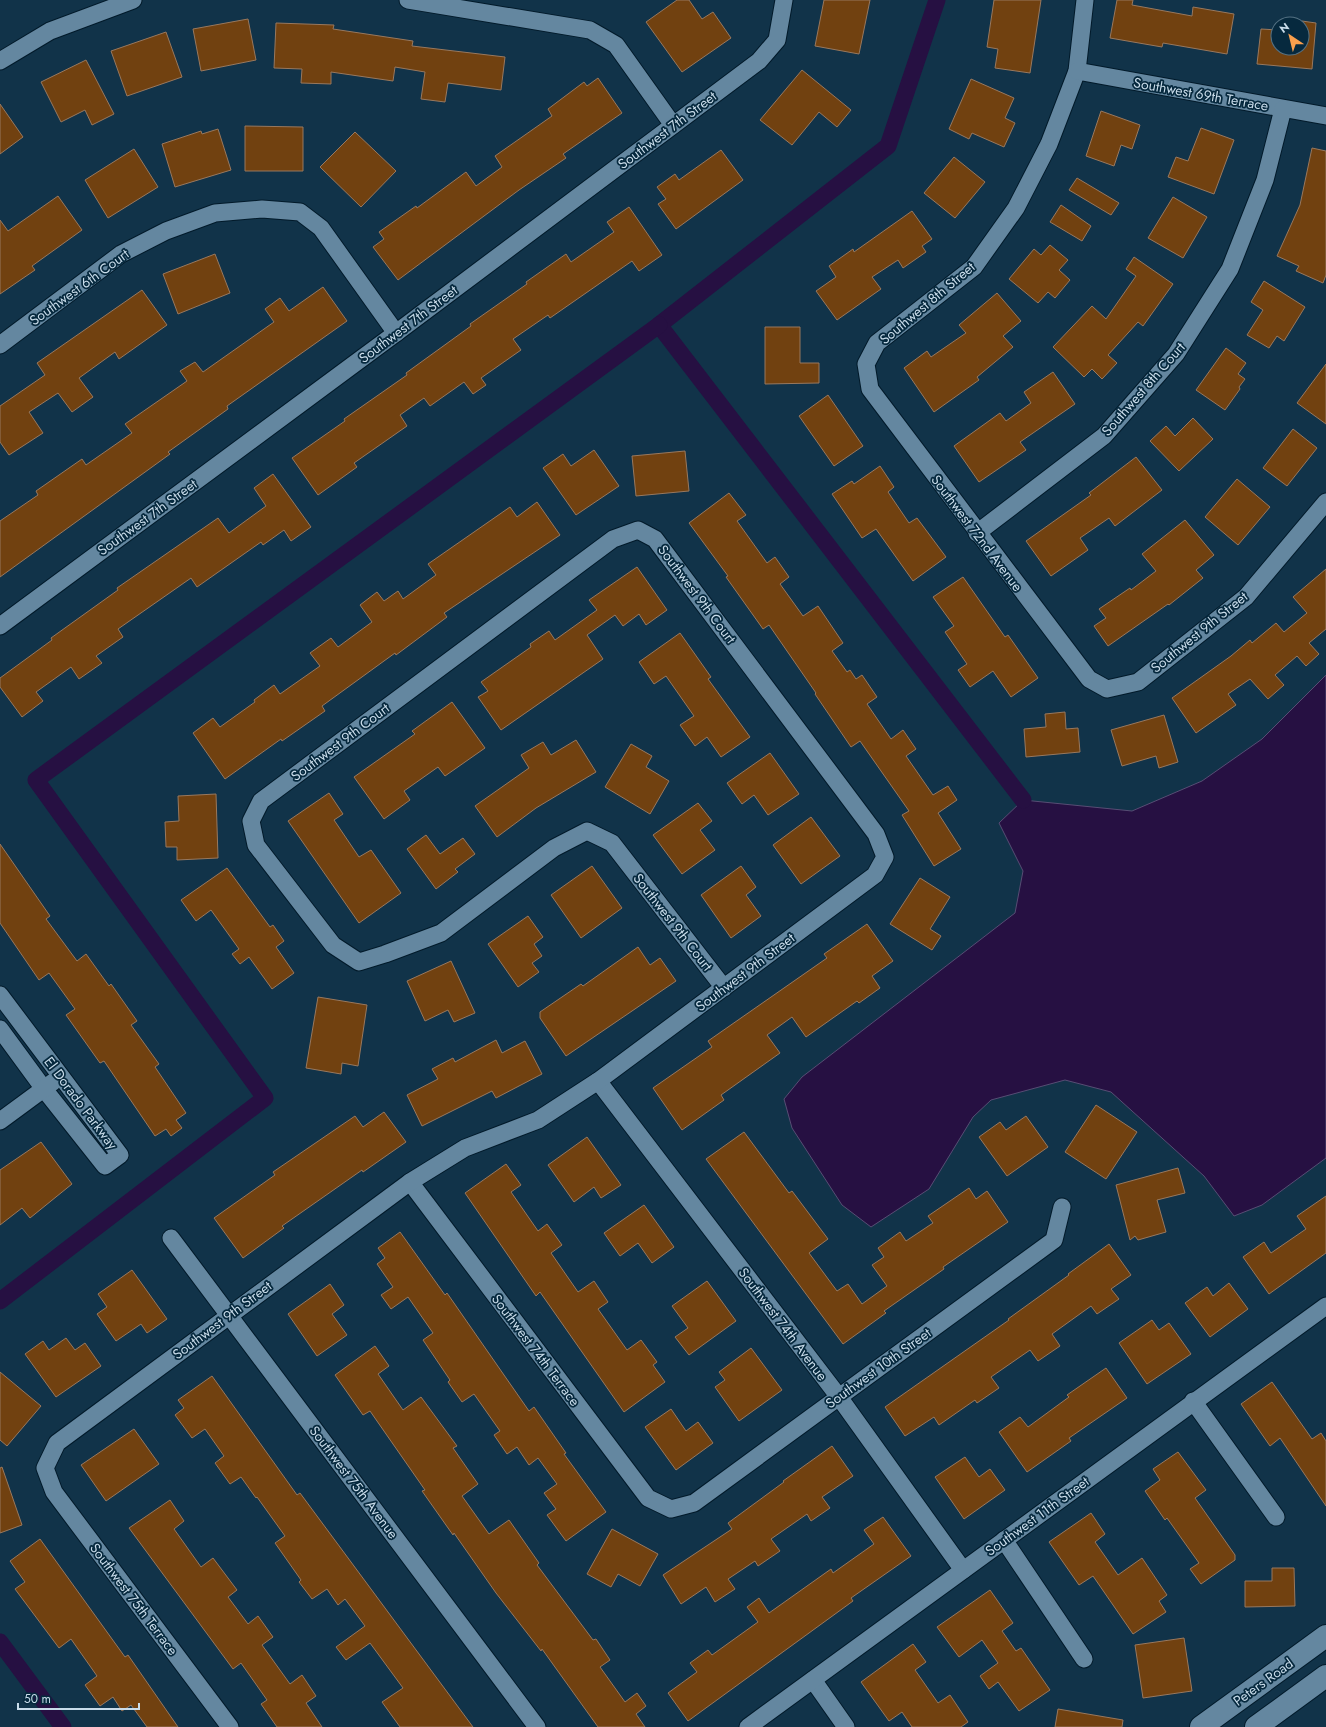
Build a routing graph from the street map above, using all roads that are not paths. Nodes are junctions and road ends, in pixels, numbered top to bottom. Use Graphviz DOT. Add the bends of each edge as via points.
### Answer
graph roads {
  1 [pos="133,0"];
  2 [pos="408,0"];
  3 [pos="784,0"];
  4 [pos="1085,0"];
  5 [pos="0,61"];
  6 [pos="1077,71"];
  7 [pos="1283,109"];
  8 [pos="1326,116"];
  9 [pos="673,126"];
  10 [pos="396,333"];
  11 [pos="0,345"];
  12 [pos="866,364"];
  13 [pos="1326,502"];
  14 [pos="977,533"];
  15 [pos="0,626"];
  16 [pos="1107,689"];
  17 [pos="885,857"];
  18 [pos="724,988"];
  19 [pos="0,995"];
  20 [pos="0,1029"];
  21 [pos="61,1076"];
  22 [pos="598,1081"];
  23 [pos="44,1089"];
  24 [pos="0,1121"];
  25 [pos="410,1182"];
  26 [pos="1062,1207"];
  27 [pos="171,1238"];
  28 [pos="1326,1306"];
  29 [pos="229,1315"];
  30 [pos="839,1397"];
  31 [pos="1193,1401"];
  32 [pos="45,1468"];
  33 [pos="671,1509"];
  34 [pos="1276,1517"];
  35 [pos="1004,1540"];
  36 [pos="963,1570"];
  37 [pos="1326,1636"];
  38 [pos="1084,1659"];
  39 [pos="1326,1676"];
  40 [pos="813,1680"];
  41 [pos="230,1727"];
  42 [pos="537,1727"];
  43 [pos="748,1727"];
  44 [pos="846,1727"];
  45 [pos="1201,1727"];
  46 [pos="1256,1727"];
  1 -- 5 [label="street" via="50,31"];
  2 -- 9 [label="street" via="590,30 616,45"];
  3 -- 9 [label="street, Southwest 7th Street" via="777,40 759,61"];
  4 -- 6 [label="street, Southwest 8th Street"];
  6 -- 7 [label="street, Southwest 69th Terrace"];
  6 -- 12 [label="street, Southwest 8th Street" via="1049,144 1019,202 974,267 877,343"];
  7 -- 8 [label="street, Southwest 69th Terrace"];
  7 -- 14 [label="street, Southwest 8th Court" via="1265,180 1230,269 1176,354 1104,436"];
  9 -- 10 [label="street, Southwest 7th Street"];
  10 -- 11 [label="street, Southwest 6th Court" via="321,228 300,212 262,209 215,213 166,231 121,254"];
  10 -- 15 [label="street, Southwest 7th Street"];
  12 -- 14 [label="street, Southwest 72nd Avenue" via="870,389"];
  13 -- 16 [label="street, Southwest 9th Street" via="1246,597 1138,682"];
  14 -- 16 [label="street, Southwest 72nd Avenue" via="1089,679"];
  17 -- 18 [label="street, Southwest 9th Street" via="875,875"];
  17 -- 18 [label="street, Southwest 9th Court" via="876,834 655,539 638,530 613,539 261,800 251,821 256,845 333,945 359,962 441,933 554,848 587,831 612,843"];
  18 -- 22 [label="street, Southwest 9th Street"];
  19 -- 21 [label="street, El Dorado Parkway"];
  20 -- 23 [label="street, El Dorado Parkway"];
  21 -- 23 [label="street"];
  21 -- 23 [label="street, El Dorado Parkway" via="120,1155 105,1166"];
  22 -- 25 [label="street, Southwest 9th Street" via="538,1120 465,1148"];
  22 -- 30 [label="street, Southwest 74th Avenue"];
  23 -- 24 [label="street"];
  25 -- 29 [label="street, Southwest 9th Street"];
  25 -- 33 [label="street, Southwest 74th Terrace" via="648,1498"];
  26 -- 30 [label="street, Southwest 10th Street" via="1054,1240"];
  27 -- 29 [label="street, Southwest 75th Avenue"];
  28 -- 31 [label="street, Southwest 11th Street"];
  29 -- 32 [label="street, Southwest 9th Street" via="57,1443"];
  29 -- 42 [label="street, Southwest 75th Avenue"];
  30 -- 33 [label="street, Southwest 10th Street" via="694,1502"];
  30 -- 36 [label="street, Southwest 74th Avenue"];
  31 -- 34 [label="street"];
  31 -- 35 [label="street, Southwest 11th Street"];
  32 -- 41 [label="street, Southwest 75th Terrace" via="54,1492"];
  35 -- 36 [label="street, Southwest 11th Street"];
  35 -- 38 [label="street"];
  36 -- 40 [label="street, Southwest 11th Street"];
  37 -- 45 [label="main road, Peters Road"];
  39 -- 46 [label="main road"];
  40 -- 43 [label="street, Southwest 11th Street"];
  40 -- 44 [label="street"];
}
